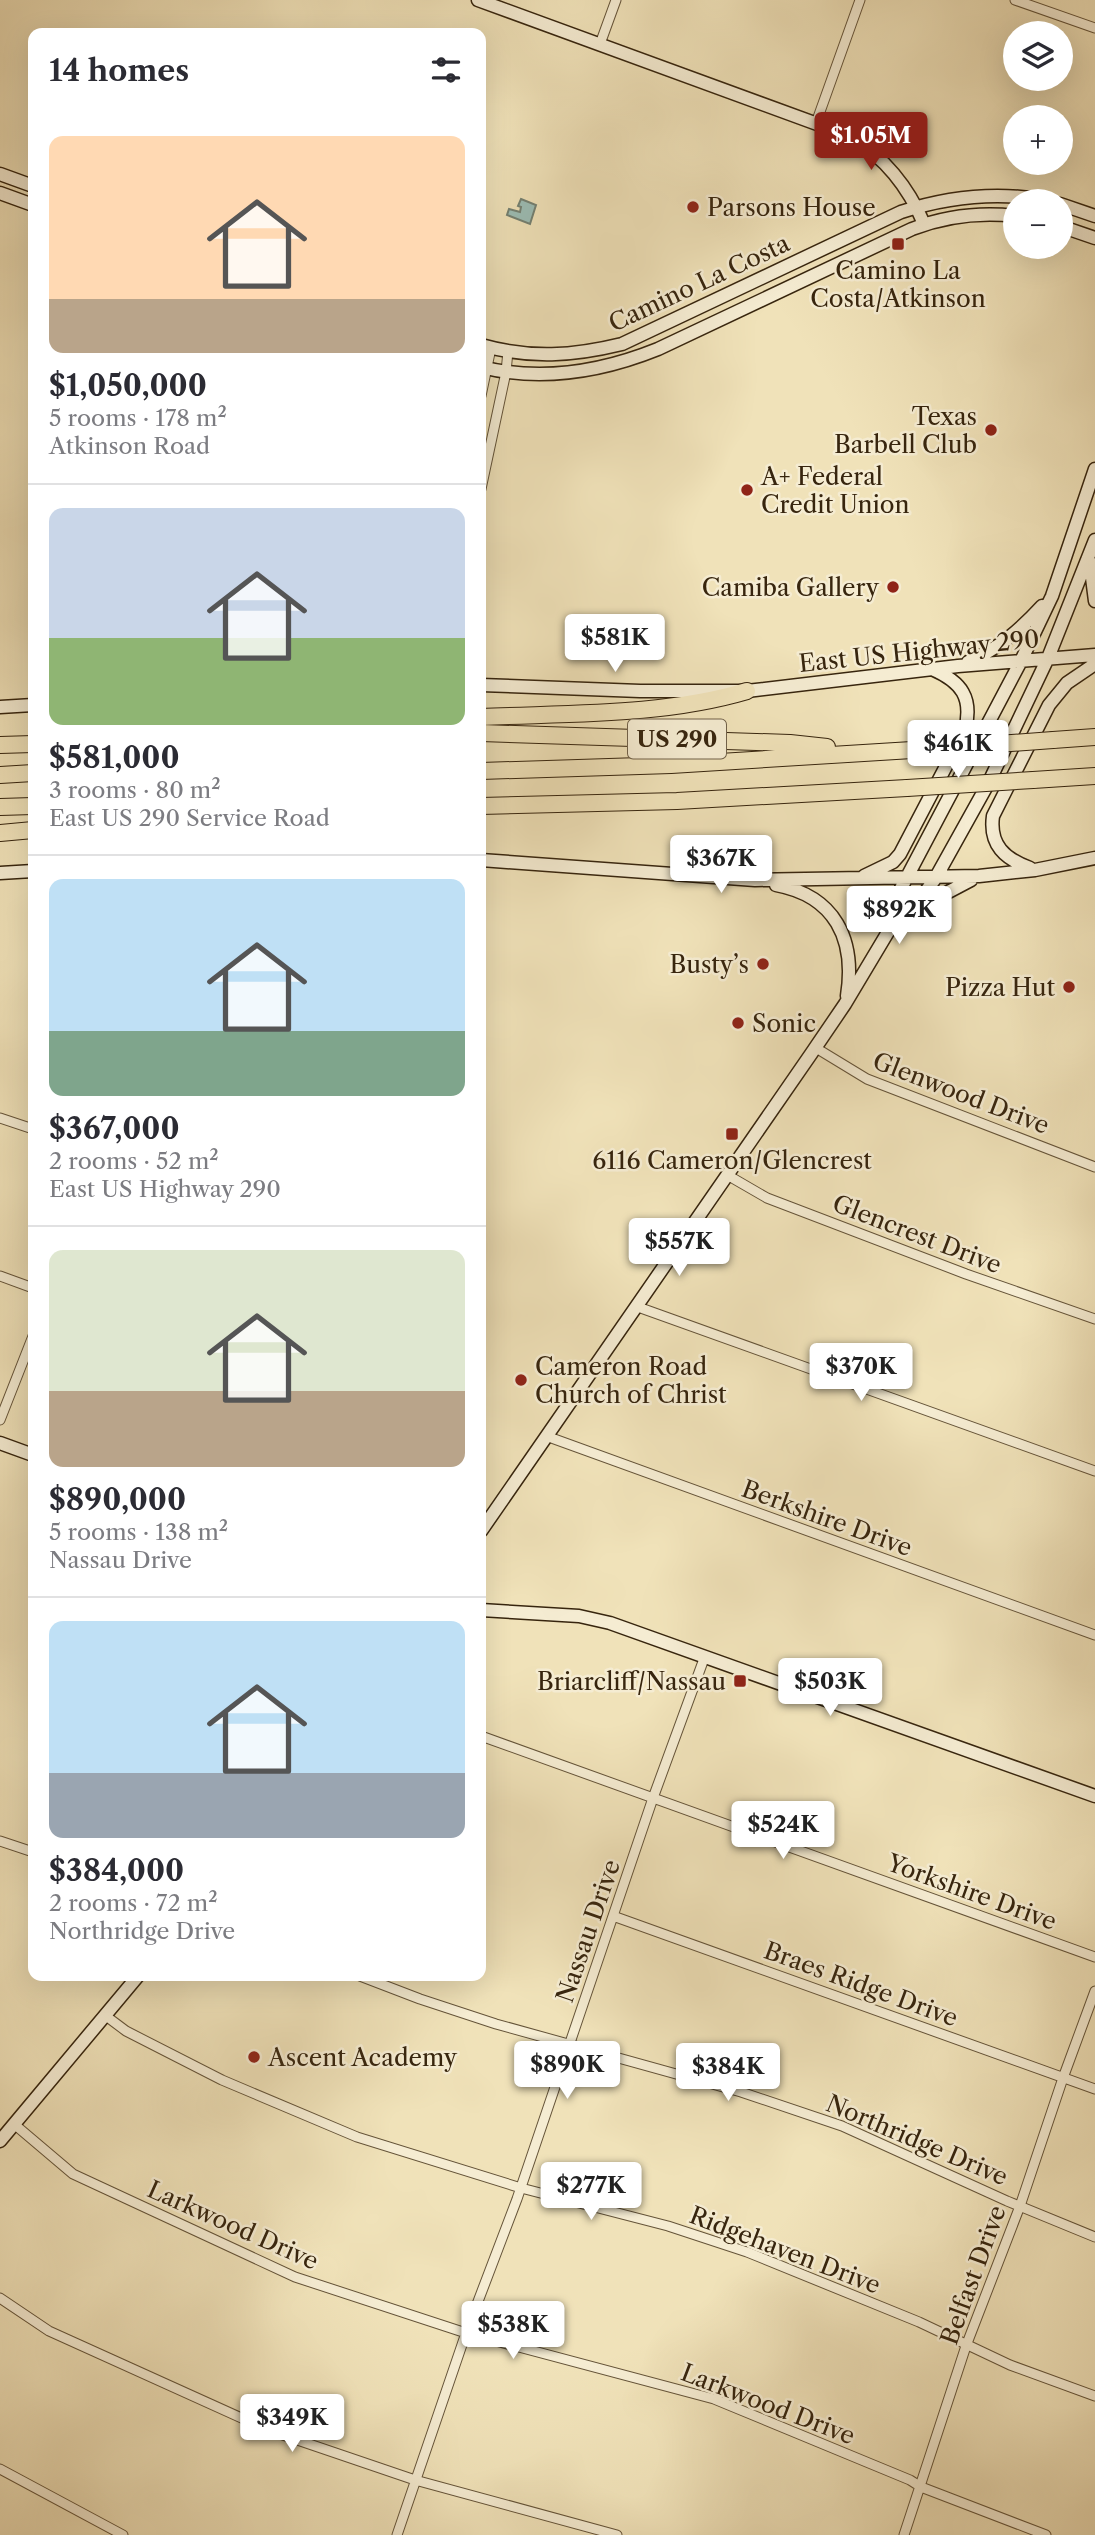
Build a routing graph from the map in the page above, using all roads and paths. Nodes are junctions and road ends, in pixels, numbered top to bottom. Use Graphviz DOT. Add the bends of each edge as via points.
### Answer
graph roads {
  1 [pos="478,0"];
  2 [pos="616,0"];
  3 [pos="860,0"];
  4 [pos="1015,0"];
  5 [pos="1095,28"];
  6 [pos="600,44"];
  7 [pos="816,122"];
  8 [pos="0,174"];
  9 [pos="28,184"];
  10 [pos="0,193"];
  11 [pos="1003,196"];
  12 [pos="28,203"];
  13 [pos="917,207"];
  14 [pos="1073,208"];
  15 [pos="1003,215"];
  16 [pos="1095,216"];
  17 [pos="923,224"];
  18 [pos="1073,230"];
  19 [pos="1095,238"];
  20 [pos="486,347"];
  21 [pos="508,351"];
  22 [pos="486,367"];
  23 [pos="506,372"];
  24 [pos="486,466"];
  25 [pos="1095,469"];
  26 [pos="1095,540"];
  27 [pos="1090,554"];
  28 [pos="1052,596"];
  29 [pos="1095,601"];
  30 [pos="1095,655"];
  31 [pos="1048,658"];
  32 [pos="1021,661"];
  33 [pos="1095,664"];
  34 [pos="958,666"];
  35 [pos="931,669"];
  36 [pos="486,685"];
  37 [pos="747,691"];
  38 [pos="28,705"];
  39 [pos="0,707"];
  40 [pos="486,717"];
  41 [pos="486,733"];
  42 [pos="1095,737"];
  43 [pos="28,744"];
  44 [pos="0,746"];
  45 [pos="872,751"];
  46 [pos="486,771"];
  47 [pos="28,773"];
  48 [pos="0,775"];
  49 [pos="1095,776"];
  50 [pos="28,806"];
  51 [pos="486,806"];
  52 [pos="0,807"];
  53 [pos="28,830"];
  54 [pos="0,833"];
  55 [pos="1095,858"];
  56 [pos="486,860"];
  57 [pos="1073,863"];
  58 [pos="1095,865"];
  59 [pos="1035,870"];
  60 [pos="28,871"];
  61 [pos="0,873"];
  62 [pos="979,876"];
  63 [pos="857,878"];
  64 [pos="906,879"];
  65 [pos="935,879"];
  66 [pos="755,880"];
  67 [pos="912,911"];
  68 [pos="894,922"];
  69 [pos="845,1004"];
  70 [pos="816,1048"];
  71 [pos="0,1118"];
  72 [pos="28,1127"];
  73 [pos="1095,1167"];
  74 [pos="729,1176"];
  75 [pos="0,1276"];
  76 [pos="28,1286"];
  77 [pos="638,1307"];
  78 [pos="1095,1319"];
  79 [pos="28,1349"];
  80 [pos="0,1420"];
  81 [pos="546,1436"];
  82 [pos="0,1443"];
  83 [pos="28,1453"];
  84 [pos="1095,1471"];
  85 [pos="486,1524"];
  86 [pos="486,1610"];
  87 [pos="1095,1635"];
  88 [pos="705,1656"];
  89 [pos="486,1738"];
  90 [pos="1095,1796"];
  91 [pos="653,1798"];
  92 [pos="0,1841"];
  93 [pos="28,1850"];
  94 [pos="613,1916"];
  95 [pos="1095,1957"];
  96 [pos="134,1981"];
  97 [pos="373,1981"];
  98 [pos="1095,1991"];
  99 [pos="106,2015"];
  100 [pos="570,2045"];
  101 [pos="1063,2078"];
  102 [pos="1095,2089"];
  103 [pos="14,2124"];
  104 [pos="0,2141"];
  105 [pos="520,2188"];
  106 [pos="1020,2206"];
  107 [pos="1095,2237"];
  108 [pos="0,2298"];
  109 [pos="466,2333"];
  110 [pos="966,2346"];
  111 [pos="1095,2396"];
  112 [pos="0,2469"];
  113 [pos="415,2480"];
  114 [pos="921,2487"];
  115 [pos="123,2535"];
  116 [pos="397,2535"];
  117 [pos="617,2535"];
  118 [pos="904,2535"];
  119 [pos="1046,2535"];
  1 -- 6 [label="main road"];
  2 -- 6 [label="street"];
  3 -- 7 [label="street"];
  4 -- 5 [label="street"];
  6 -- 7 [label="main road"];
  7 -- 13 [label="main road" via="870,149 888,165"];
  8 -- 9 [label="main road"];
  10 -- 12 [label="main road"];
  11 -- 13 [label="main road, Camino La Costa"];
  13 -- 17 [label="main road"];
  13 -- 21 [label="main road, Camino La Costa" via="622,344 562,356"];
  14 -- 16 [label="main road"];
  15 -- 17 [label="main road, Camino La Costa" via="960,215"];
  17 -- 23 [label="main road, Camino La Costa" via="626,362 566,374"];
  18 -- 19 [label="main road"];
  20 -- 21 [label="main road, Camino La Costa"];
  21 -- 23 [label="street"];
  22 -- 23 [label="main road, Camino La Costa"];
  23 -- 24 [label="street"];
  25 -- 28 [label="main road"];
  26 -- 27 [label="main road"];
  27 -- 29 [label="main road"];
  27 -- 31 [label="main road"];
  28 -- 32 [label="main road"];
  28 -- 34 [label="main road" via="1007,641"];
  30 -- 31 [label="main road, East US Highway 290"];
  31 -- 32 [label="main road, East US Highway 290"];
  31 -- 65 [label="main road" via="989,782"];
  32 -- 34 [label="main road, East US Highway 290"];
  32 -- 64 [label="main road"];
  33 -- 59 [label="main road" via="1067,683 1049,705 993,816 993,838 1005,857"];
  34 -- 35 [label="main road, East US Highway 290"];
  35 -- 37 [label="main road, East US Highway 290"];
  35 -- 63 [label="main road" via="962,690 968,709 965,730 900,854 884,867"];
  36 -- 37 [label="main road, East US Highway 290"];
  37 -- 40 [label="highway" via="717,700 636,711"];
  38 -- 39 [label="main road"];
  41 -- 45 [label="highway, US 290" via="790,743"];
  42 -- 45 [label="highway, US 290, bridge"];
  43 -- 44 [label="highway"];
  45 -- 46 [label="highway" via="671,765"];
  47 -- 48 [label="highway"];
  49 -- 51 [label="highway, bridge" via="704,800"];
  50 -- 52 [label="highway"];
  53 -- 54 [label="highway"];
  55 -- 57 [label="main road"];
  56 -- 66 [label="main road"];
  57 -- 58 [label="street"];
  57 -- 59 [label="main road"];
  59 -- 62 [label="main road"];
  60 -- 61 [label="main road"];
  62 -- 65 [label="main road"];
  62 -- 67 [label="main road"];
  63 -- 64 [label="main road"];
  63 -- 66 [label="main road"];
  64 -- 65 [label="main road"];
  64 -- 68 [label="main road"];
  65 -- 67 [label="main road"];
  66 -- 69 [label="main road" via="810,895 833,917 848,951"];
  67 -- 68 [label="main road"];
  68 -- 69 [label="main road"];
  69 -- 70 [label="main road"];
  70 -- 73 [label="street, Glenwood Drive" via="867,1079"];
  70 -- 74 [label="main road"];
  71 -- 72 [label="street"];
  74 -- 77 [label="main road"];
  74 -- 78 [label="street, Glencrest Drive" via="767,1198"];
  75 -- 76 [label="street"];
  77 -- 81 [label="main road"];
  77 -- 84 [label="street"];
  79 -- 80 [label="street"];
  81 -- 85 [label="main road"];
  81 -- 87 [label="street, Berkshire Drive"];
  82 -- 83 [label="main road"];
  86 -- 88 [label="main road" via="579,1616"];
  88 -- 90 [label="main road"];
  88 -- 91 [label="street, Nassau Drive"];
  89 -- 91 [label="street, Yorkshire Drive"];
  91 -- 94 [label="street, Nassau Drive"];
  91 -- 95 [label="street, Yorkshire Drive"];
  92 -- 93 [label="street"];
  94 -- 100 [label="street, Nassau Drive"];
  94 -- 101 [label="street, Braes Ridge Drive"];
  96 -- 99 [label="main road"];
  97 -- 100 [label="street, Northridge Drive"];
  98 -- 101 [label="street, Belfast Drive"];
  99 -- 103 [label="main road"];
  99 -- 105 [label="street, Ridgehaven Drive" via="126,2031 222,2080 357,2137"];
  100 -- 105 [label="street, Nassau Drive"];
  100 -- 106 [label="street, Northridge Drive" via="741,2092 842,2126"];
  101 -- 102 [label="street, Braes Ridge Drive"];
  101 -- 106 [label="street, Belfast Drive"];
  103 -- 104 [label="main road"];
  103 -- 109 [label="street, Larkwood Drive" via="73,2174 270,2266"];
  105 -- 109 [label="street, Nassau Drive"];
  105 -- 110 [label="street, Ridgehaven Drive" via="668,2226 747,2252 919,2322"];
  106 -- 107 [label="street, Northridge Drive"];
  106 -- 110 [label="street, Belfast Drive"];
  108 -- 113 [label="street" via="49,2331 268,2430"];
  109 -- 113 [label="street, Nassau Drive"];
  109 -- 114 [label="street, Larkwood Drive" via="714,2399"];
  110 -- 111 [label="street, Ridgehaven Drive"];
  110 -- 114 [label="street, Belfast Drive"];
  112 -- 115 [label="street"];
  113 -- 116 [label="street, Nassau Drive"];
  113 -- 117 [label="street"];
  114 -- 118 [label="street, Belfast Drive"];
  114 -- 119 [label="street, Larkwood Drive"];
}
